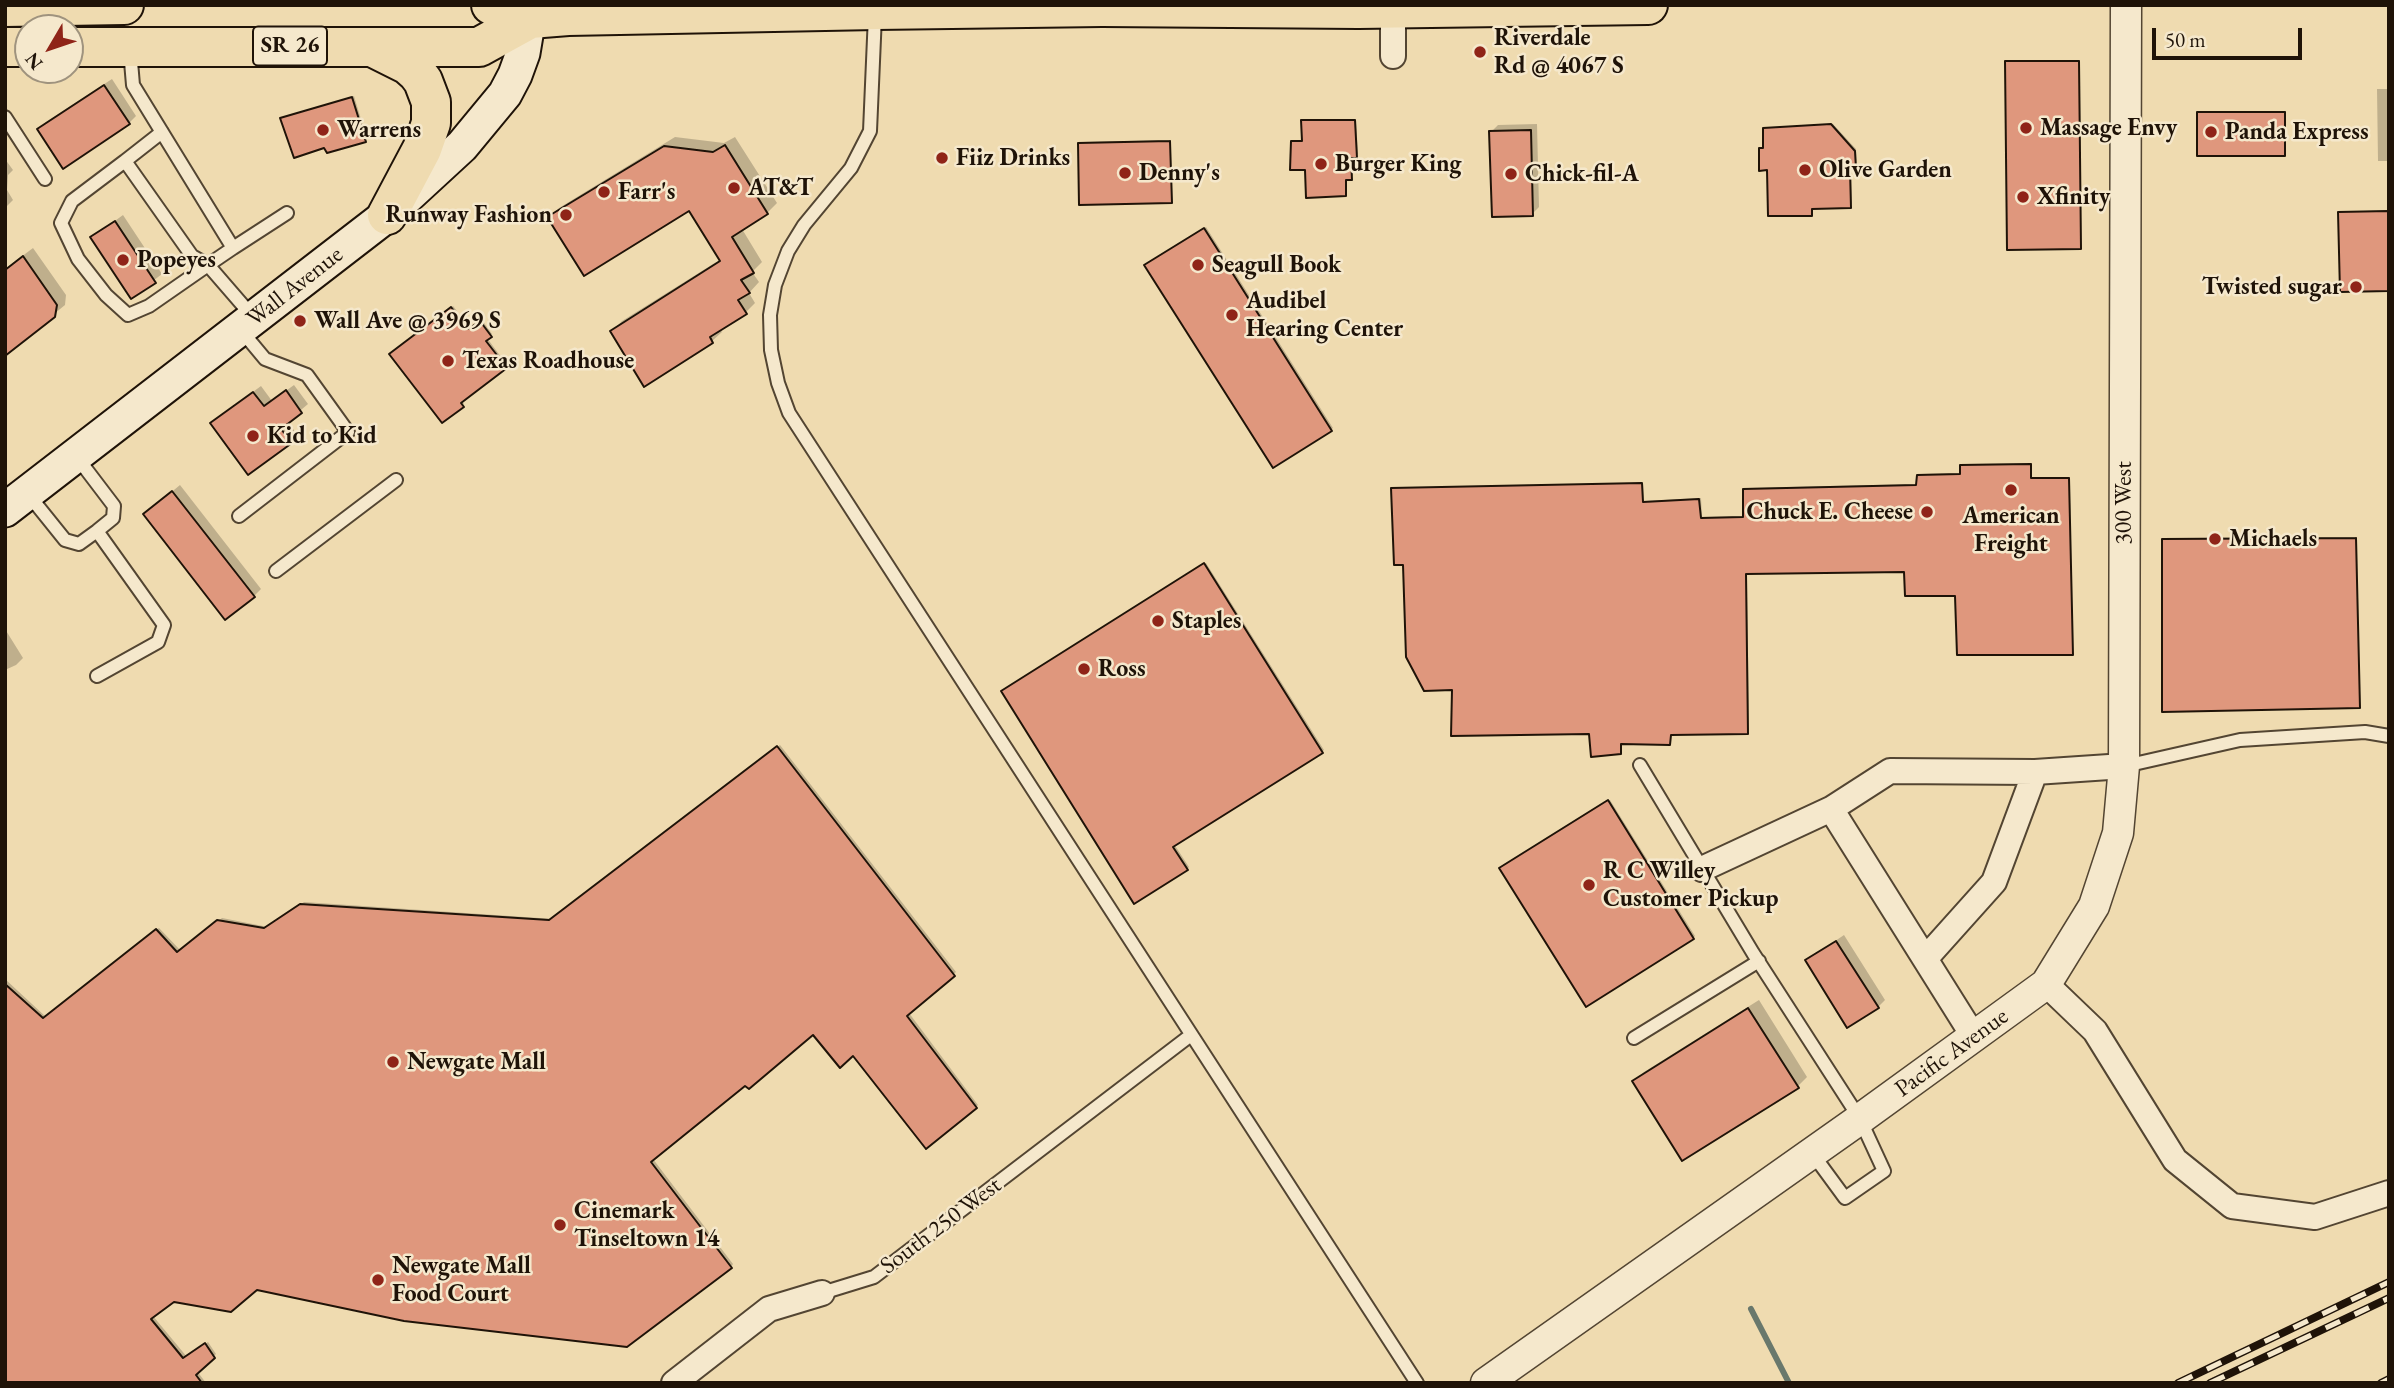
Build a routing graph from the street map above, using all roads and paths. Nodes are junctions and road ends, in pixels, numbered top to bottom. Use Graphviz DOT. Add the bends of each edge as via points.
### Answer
graph roads {
  1 [pos="117,5"];
  2 [pos="124,5"];
  3 [pos="491,5"];
  4 [pos="1648,5"];
  5 [pos="2126,5"];
  6 [pos="5,7"];
  7 [pos="1382,7"];
  8 [pos="876,8"];
  9 [pos="765,9"];
  10 [pos="665,10"];
  11 [pos="530,12"];
  12 [pos="370,46"];
  13 [pos="84,47"];
  14 [pos="130,47"];
  15 [pos="1393,56"];
  16 [pos="5,117"];
  17 [pos="162,132"];
  18 [pos="125,161"];
  19 [pos="45,179"];
  20 [pos="287,213"];
  21 [pos="387,215"];
  22 [pos="233,248"];
  23 [pos="208,265"];
  24 [pos="247,324"];
  25 [pos="76,456"];
  26 [pos="396,481"];
  27 [pos="16,502"];
  28 [pos="239,516"];
  29 [pos="97,531"];
  30 [pos="276,571"];
  31 [pos="97,676"];
  32 [pos="2389,736"];
  33 [pos="1640,765"];
  34 [pos="2124,766"];
  35 [pos="2035,772"];
  36 [pos="1831,809"];
  37 [pos="1702,869"];
  38 [pos="1925,959"];
  39 [pos="1759,961"];
  40 [pos="2046,984"];
  41 [pos="1191,1035"];
  42 [pos="1974,1037"];
  43 [pos="1634,1038"];
  44 [pos="1860,1119"];
  45 [pos="1812,1153"];
  46 [pos="2389,1193"];
  47 [pos="822,1293"];
  48 [pos="674,1383"];
  49 [pos="1417,1383"];
  50 [pos="1486,1383"];
  1 -- 2 [label="main road"];
  1 -- 6 [label="main road"];
  3 -- 11 [label="main road, SR 26"];
  4 -- 7 [label="main road, SR 26"];
  5 -- 34 [label="street, 300 West"];
  7 -- 8 [label="main road, SR 26"];
  7 -- 15 [label="street"];
  8 -- 9 [label="main road, SR 26"];
  8 -- 41 [label="lane" via="870,131 851,167 793,242 775,285 771,349 778,383 789,413"];
  9 -- 10 [label="main road, SR 26"];
  10 -- 11 [label="main road, SR 26" via="568,16"];
  11 -- 12 [label="main road, SR 26" via="479,47"];
  11 -- 21 [label="main road, Wall Avenue" via="523,53 505,94 462,146"];
  12 -- 14 [label="main road, SR 26"];
  12 -- 21 [label="main road" via="417,73 432,102 422,149"];
  13 -- 14 [label="main road, SR 26"];
  14 -- 17 [label="lane" via="133,85"];
  16 -- 19 [label="lane"];
  17 -- 18 [label="lane"];
  17 -- 22 [label="lane"];
  18 -- 23 [label="lane" via="192,256"];
  18 -- 23 [label="lane" via="72,201 61,223 78,259 106,295 128,315"];
  20 -- 22 [label="lane"];
  21 -- 24 [label="main road, Wall Avenue"];
  22 -- 23 [label="lane"];
  23 -- 24 [label="lane"];
  24 -- 25 [label="main road, Wall Avenue"];
  24 -- 28 [label="lane" via="265,359 307,375 348,432"];
  25 -- 27 [label="main road, Wall Avenue"];
  25 -- 29 [label="lane" via="114,506 113,518"];
  26 -- 30 [label="lane"];
  27 -- 29 [label="lane" via="65,540 79,544"];
  29 -- 31 [label="lane" via="164,625 158,642"];
  32 -- 34 [label="lane" via="2365,732 2241,740"];
  33 -- 37 [label="lane"];
  34 -- 35 [label="street"];
  34 -- 40 [label="street, 300 West" via="2118,833 2094,906"];
  35 -- 36 [label="street" via="1890,771"];
  35 -- 38 [label="street" via="1994,883"];
  36 -- 37 [label="street"];
  36 -- 38 [label="street"];
  37 -- 39 [label="lane"];
  38 -- 42 [label="street"];
  39 -- 43 [label="lane"];
  39 -- 44 [label="lane"];
  40 -- 42 [label="street, Pacific Avenue"];
  40 -- 46 [label="street" via="2095,1031 2175,1160 2232,1206 2315,1216"];
  41 -- 47 [label="lane, South 250 West" via="874,1277"];
  41 -- 49 [label="lane"];
  42 -- 44 [label="street, Pacific Avenue"];
  44 -- 45 [label="street, Pacific Avenue"];
  44 -- 45 [label="lane" via="1884,1171 1845,1198"];
  45 -- 50 [label="street, Pacific Avenue"];
  47 -- 48 [label="street, South 250 West" via="769,1308"];
}
